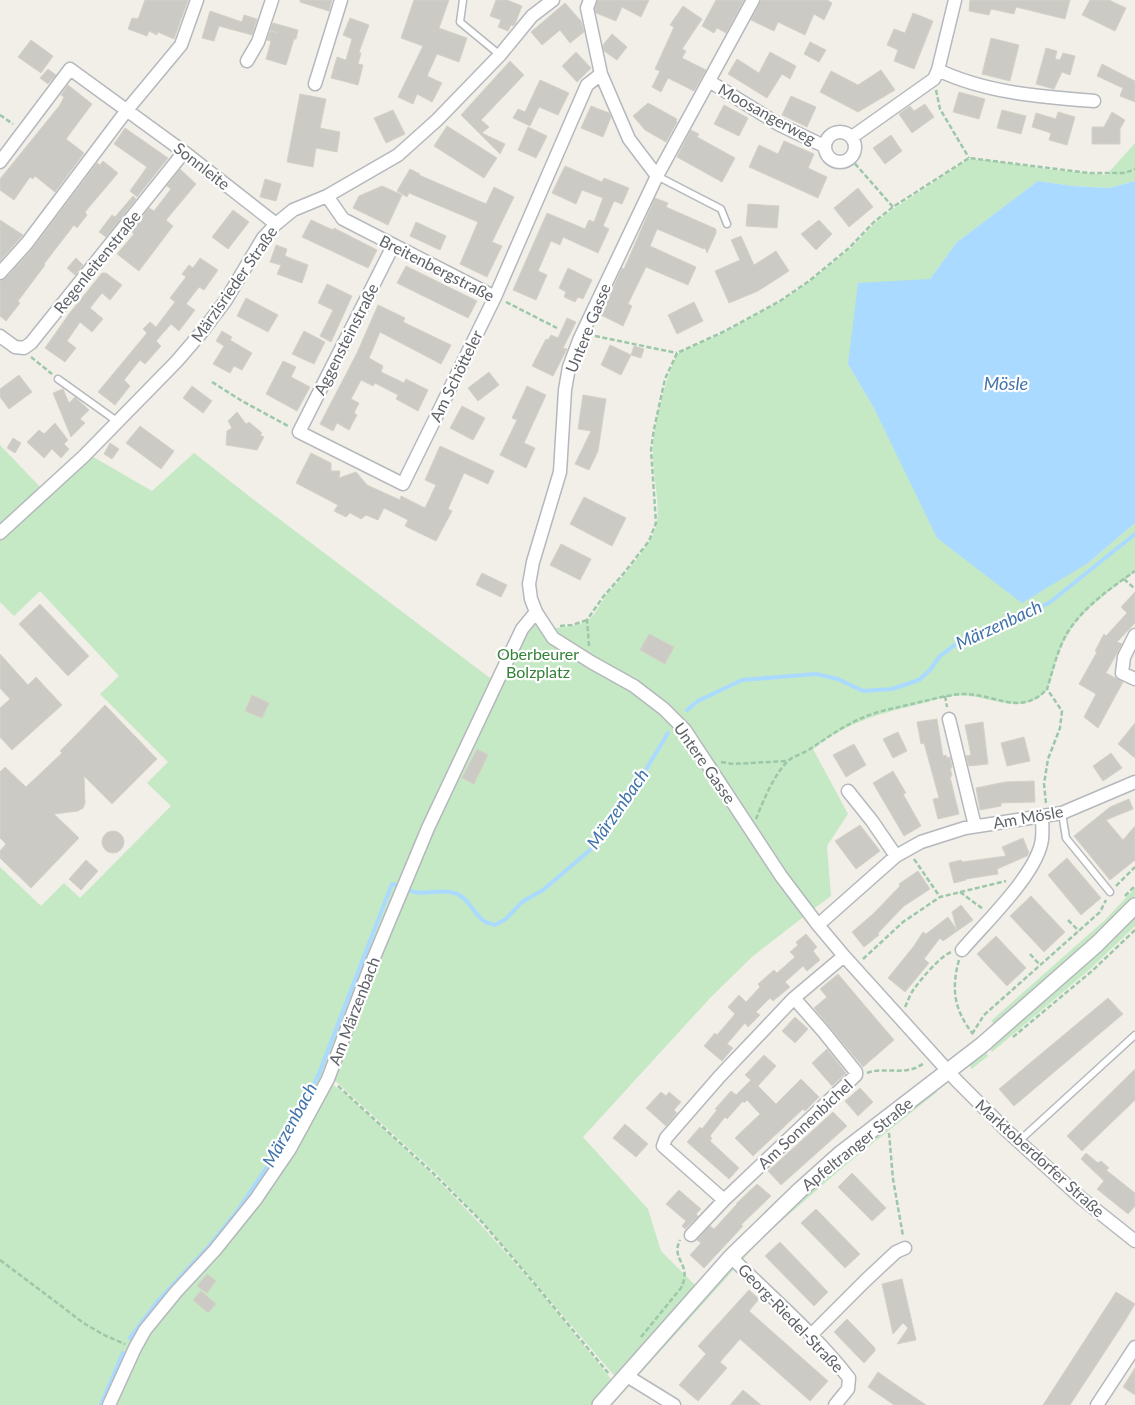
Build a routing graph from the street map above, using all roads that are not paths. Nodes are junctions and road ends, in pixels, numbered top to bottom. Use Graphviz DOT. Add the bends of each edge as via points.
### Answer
graph roads {
  1 [pos="197,0"];
  2 [pos="272,0"];
  3 [pos="341,0"];
  4 [pos="463,0"];
  5 [pos="553,0"];
  6 [pos="590,0"];
  7 [pos="753,0"];
  8 [pos="955,0"];
  9 [pos="500,55"];
  10 [pos="247,61"];
  11 [pos="601,74"];
  12 [pos="936,75"];
  13 [pos="709,82"];
  14 [pos="315,84"];
  15 [pos="1094,101"];
  16 [pos="127,110"];
  17 [pos="852,137"];
  18 [pos="824,146"];
  19 [pos="184,152"];
  20 [pos="0,162"];
  21 [pos="657,176"];
  22 [pos="327,196"];
  23 [pos="276,224"];
  24 [pos="727,224"];
  25 [pos="393,246"];
  26 [pos="0,274"];
  27 [pos="495,297"];
  28 [pos="0,336"];
  29 [pos="58,379"];
  30 [pos="118,422"];
  31 [pos="299,432"];
  32 [pos="0,533"];
  33 [pos="536,612"];
  34 [pos="1135,635"];
  35 [pos="1135,679"];
  36 [pos="949,719"];
  37 [pos="1135,782"];
  38 [pos="848,791"];
  39 [pos="1062,813"];
  40 [pos="1044,815"];
  41 [pos="975,826"];
  42 [pos="896,856"];
  43 [pos="1110,892"];
  44 [pos="1135,906"];
  45 [pos="818,925"];
  46 [pos="962,950"];
  47 [pos="844,956"];
  48 [pos="794,998"];
  49 [pos="1135,1035"];
  50 [pos="948,1071"];
  51 [pos="1019,1141"];
  52 [pos="724,1200"];
  53 [pos="691,1236"];
  54 [pos="1135,1241"];
  55 [pos="905,1248"];
  56 [pos="731,1257"];
  57 [pos="811,1335"];
  58 [pos="1135,1347"];
  59 [pos="623,1380"];
  60 [pos="109,1405"];
  61 [pos="600,1405"];
  62 [pos="674,1405"];
  63 [pos="835,1405"];
  64 [pos="1097,1405"];
  1 -- 16 [label="street" via="181,45"];
  2 -- 10 [label="street" via="258,42"];
  3 -- 14 [label="street"];
  4 -- 9 [label="lane" via="460,22"];
  5 -- 9 [label="street, Märzisrieder Straße" via="532,16"];
  6 -- 11 [label="street" via="587,8"];
  7 -- 13 [label="street, Untere Gasse"];
  8 -- 12 [label="street"];
  9 -- 22 [label="street, Märzisrieder Straße" via="398,155"];
  11 -- 21 [label="street" via="629,139"];
  11 -- 27 [label="street, Am Schötteler" via="587,85"];
  12 -- 15 [label="street" via="1030,96"];
  12 -- 17 [label="street"];
  13 -- 18 [label="street, Moosangerweg" via="778,124"];
  13 -- 21 [label="street, Untere Gasse"];
  16 -- 19 [label="street, Sonnleite"];
  16 -- 20 [label="street, Sonnleite" via="70,69"];
  16 -- 26 [label="street"];
  17 -- 18 [label="street, Moosangerweg" via="843,132 833,133"];
  17 -- 18 [label="street, Moosangerweg" via="854,150 850,158 840,162 831,159"];
  19 -- 23 [label="street, Sonnleite"];
  19 -- 28 [label="street, Regenleitenstraße" via="32,343 24,348"];
  21 -- 24 [label="lane" via="721,209"];
  21 -- 33 [label="street, Untere Gasse" via="569,367 560,472 533,562 530,584 530,599"];
  22 -- 23 [label="street, Märzisrieder Straße" via="293,210"];
  22 -- 25 [label="street, Breitenbergstraße" via="343,219"];
  23 -- 30 [label="street, Märzisrieder Straße" via="263,238 202,333"];
  25 -- 27 [label="street, Breitenbergstraße"];
  25 -- 31 [label="street, Aggensteinstraße"];
  27 -- 31 [label="street, Am Schötteler" via="403,484"];
  29 -- 30 [label="lane"];
  30 -- 32 [label="street, Märzisrieder Straße"];
  33 -- 45 [label="street, Untere Gasse" via="553,638 634,686 664,708 685,730 781,876"];
  33 -- 60 [label="street, Am Märzenbach" via="522,629 428,828 328,1078 290,1149 256,1199 145,1330"];
  34 -- 35 [label="street" via="1124,657 1122,673"];
  36 -- 41 [label="street, Am Mösle"];
  37 -- 39 [label="street, Am Mösle"];
  38 -- 42 [label="street"];
  39 -- 40 [label="street, Am Mösle"];
  39 -- 43 [label="lane" via="1066,838"];
  40 -- 41 [label="street, Am Mösle"];
  40 -- 46 [label="street" via="1038,854 1026,876"];
  41 -- 42 [label="street, Am Mösle" via="921,842"];
  42 -- 45 [label="street, Am Mösle"];
  44 -- 50 [label="street, Apfeltranger Straße" via="1097,944"];
  45 -- 47 [label="street, Untere Gasse"];
  47 -- 48 [label="street"];
  47 -- 50 [label="street, Untere Gasse"];
  48 -- 52 [label="street" via="666,1138 663,1146"];
  48 -- 52 [label="street, Am Sonnenbichel" via="823,1030 856,1075"];
  49 -- 51 [label="lane"];
  50 -- 51 [label="street, Marktoberdorfer Straße"];
  50 -- 56 [label="street, Apfeltranger Straße" via="839,1155"];
  51 -- 54 [label="street, Marktoberdorfer Straße" via="1081,1198"];
  52 -- 53 [label="street, Am Sonnenbichel"];
  55 -- 57 [label="street" via="896,1252"];
  56 -- 57 [label="street, Georg-Riedel-Straße"];
  56 -- 59 [label="street, Apfeltranger Straße"];
  57 -- 63 [label="street, Georg-Riedel-Straße" via="849,1378 848,1389"];
  58 -- 64 [label="street"];
  59 -- 61 [label="street, Apfeltranger Straße"];
  59 -- 62 [label="street"];
}
